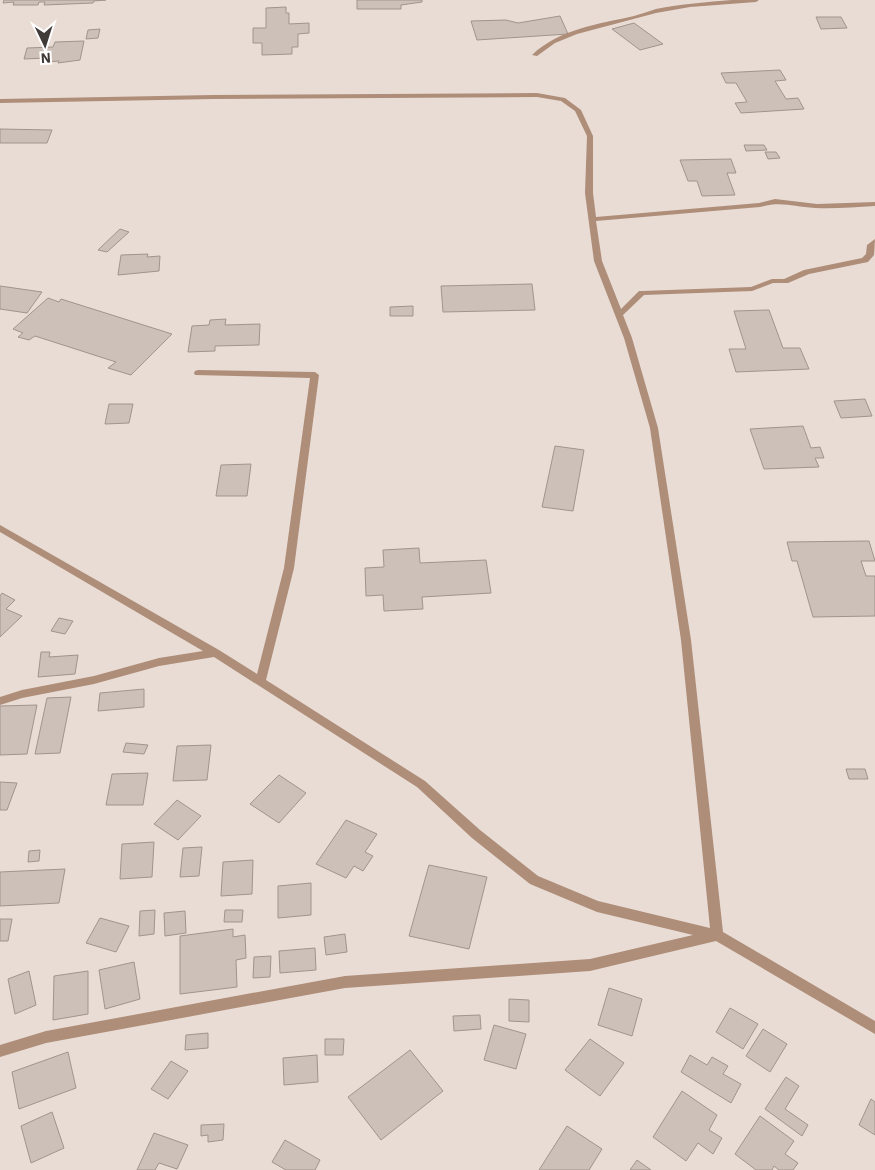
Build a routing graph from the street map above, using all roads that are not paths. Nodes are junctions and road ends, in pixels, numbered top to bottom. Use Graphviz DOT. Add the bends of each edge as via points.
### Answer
graph roads {
  1 [pos="756,0"];
  2 [pos="535,55"];
  3 [pos="0,101"];
  4 [pos="875,204"];
  5 [pos="593,219"];
  6 [pos="875,241"];
  7 [pos="619,315"];
  8 [pos="198,373"];
  9 [pos="0,528"];
  10 [pos="215,653"];
  11 [pos="260,682"];
  12 [pos="0,701"];
  13 [pos="717,936"];
  14 [pos="875,1028"];
  15 [pos="0,1052"];
  1 -- 2 [label="street" via="655,11 596,26 553,42"];
  3 -- 5 [label="street" via="529,95 563,99 578,110 590,136 589,193"];
  4 -- 5 [label="street" via="814,206 788,200"];
  5 -- 7 [label="street" via="598,261"];
  6 -- 7 [label="street" via="870,245 870,255 865,260 807,272 752,289 642,293"];
  7 -- 13 [label="street" via="654,428 686,640"];
  8 -- 11 [label="street" via="315,375 290,568"];
  9 -- 10 [label="street"];
  10 -- 11 [label="street"];
  10 -- 12 [label="street" via="159,662"];
  11 -- 13 [label="street" via="421,784 534,880 597,906"];
  13 -- 14 [label="street"];
  13 -- 15 [label="street" via="590,965 345,982 46,1037"];
}
